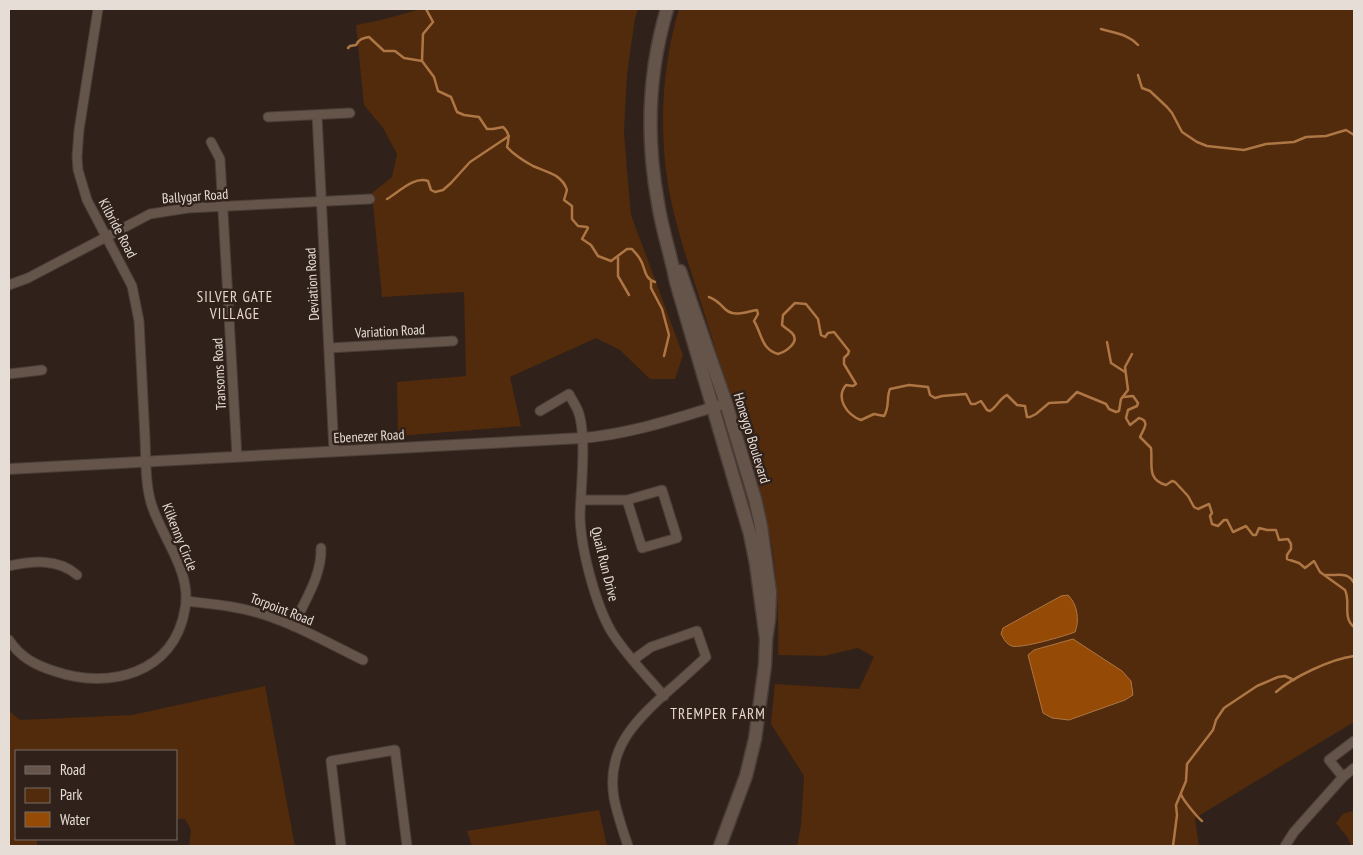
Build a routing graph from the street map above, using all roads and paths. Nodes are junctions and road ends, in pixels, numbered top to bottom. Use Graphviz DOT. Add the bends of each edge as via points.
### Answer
graph roads {
  1 [pos="98,9"];
  2 [pos="667,9"];
  3 [pos="350,113"];
  4 [pos="317,115"];
  5 [pos="268,117"];
  6 [pos="211,142"];
  7 [pos="370,199"];
  8 [pos="322,202"];
  9 [pos="223,207"];
  10 [pos="106,236"];
  11 [pos="671,253"];
  12 [pos="9,285"];
  13 [pos="453,341"];
  14 [pos="329,348"];
  15 [pos="42,370"];
  16 [pos="9,374"];
  17 [pos="726,403"];
  18 [pos="712,408"];
  19 [pos="540,411"];
  20 [pos="582,438"];
  21 [pos="334,451"];
  22 [pos="237,457"];
  23 [pos="146,462"];
  24 [pos="9,468"];
  25 [pos="582,500"];
  26 [pos="627,500"];
  27 [pos="321,548"];
  28 [pos="9,566"];
  29 [pos="77,575"];
  30 [pos="186,601"];
  31 [pos="293,626"];
  32 [pos="766,639"];
  33 [pos="9,640"];
  34 [pos="363,660"];
  35 [pos="633,660"];
  36 [pos="664,696"];
  37 [pos="1354,741"];
  38 [pos="1354,768"];
  39 [pos="1343,777"];
  40 [pos="341,846"];
  41 [pos="407,846"];
  42 [pos="628,846"];
  43 [pos="720,846"];
  44 [pos="1285,846"];
  1 -- 10 [label="street, Kilbride Road" via="77,157 81,184"];
  2 -- 11 [label="main road, Honeygo Boulevard" via="655,57 649,122 658,203"];
  3 -- 4 [label="street"];
  4 -- 5 [label="street"];
  4 -- 8 [label="street, Deviation Road"];
  6 -- 9 [label="street, Transoms Road" via="220,159"];
  7 -- 8 [label="street, Ballygar Road"];
  8 -- 9 [label="street, Ballygar Road"];
  8 -- 14 [label="street, Deviation Road"];
  9 -- 10 [label="street, Ballygar Road" via="159,212"];
  9 -- 22 [label="street, Transoms Road"];
  10 -- 12 [label="street, Ballygar Road"];
  10 -- 23 [label="street, Kilbride Road" via="126,273 137,305"];
  11 -- 17 [label="main road, Honeygo Boulevard" via="683,278"];
  11 -- 18 [label="main road, Honeygo Boulevard" via="676,282"];
  13 -- 14 [label="street, Variation Road"];
  14 -- 21 [label="street, Deviation Road"];
  15 -- 16 [label="street"];
  17 -- 18 [label="street, Ebenezer Road"];
  17 -- 32 [label="main road, Honeygo Boulevard" via="761,526 770,592"];
  18 -- 20 [label="street, Ebenezer Road" via="637,430"];
  18 -- 32 [label="main road, Honeygo Boulevard" via="750,534"];
  19 -- 20 [label="street, Quail Run Drive" via="570,394 579,413"];
  20 -- 21 [label="street, Ebenezer Road"];
  20 -- 25 [label="street, Quail Run Drive"];
  21 -- 22 [label="street, Ebenezer Road"];
  22 -- 23 [label="street, Ebenezer Road"];
  23 -- 24 [label="street, Ebenezer Road"];
  23 -- 30 [label="street, Kilkenny Circle" via="152,506 180,569"];
  25 -- 26 [label="street"];
  25 -- 35 [label="street, Quail Run Drive" via="582,539 601,607 612,631"];
  26 -- 26 [label="street" via="662,490 677,538 642,548"];
  27 -- 31 [label="street" via="317,573"];
  28 -- 29 [label="street" via="58,564"];
  30 -- 31 [label="street, Torpoint Road" via="236,607"];
  30 -- 33 [label="street, Kilkenny Circle" via="180,626 161,656 137,672 118,678 92,680 54,671 28,660"];
  31 -- 34 [label="street, Torpoint Road"];
  32 -- 43 [label="main road, Honeygo Boulevard" via="754,739 741,791"];
  35 -- 36 [label="street, Quail Run Drive"];
  35 -- 36 [label="street" via="651,647 697,631 706,657"];
  36 -- 42 [label="street" via="629,730 617,757 614,798"];
  37 -- 39 [label="street" via="1329,760"];
  38 -- 39 [label="street"];
  39 -- 44 [label="street"];
  40 -- 41 [label="street" via="331,761 395,750"];
}
